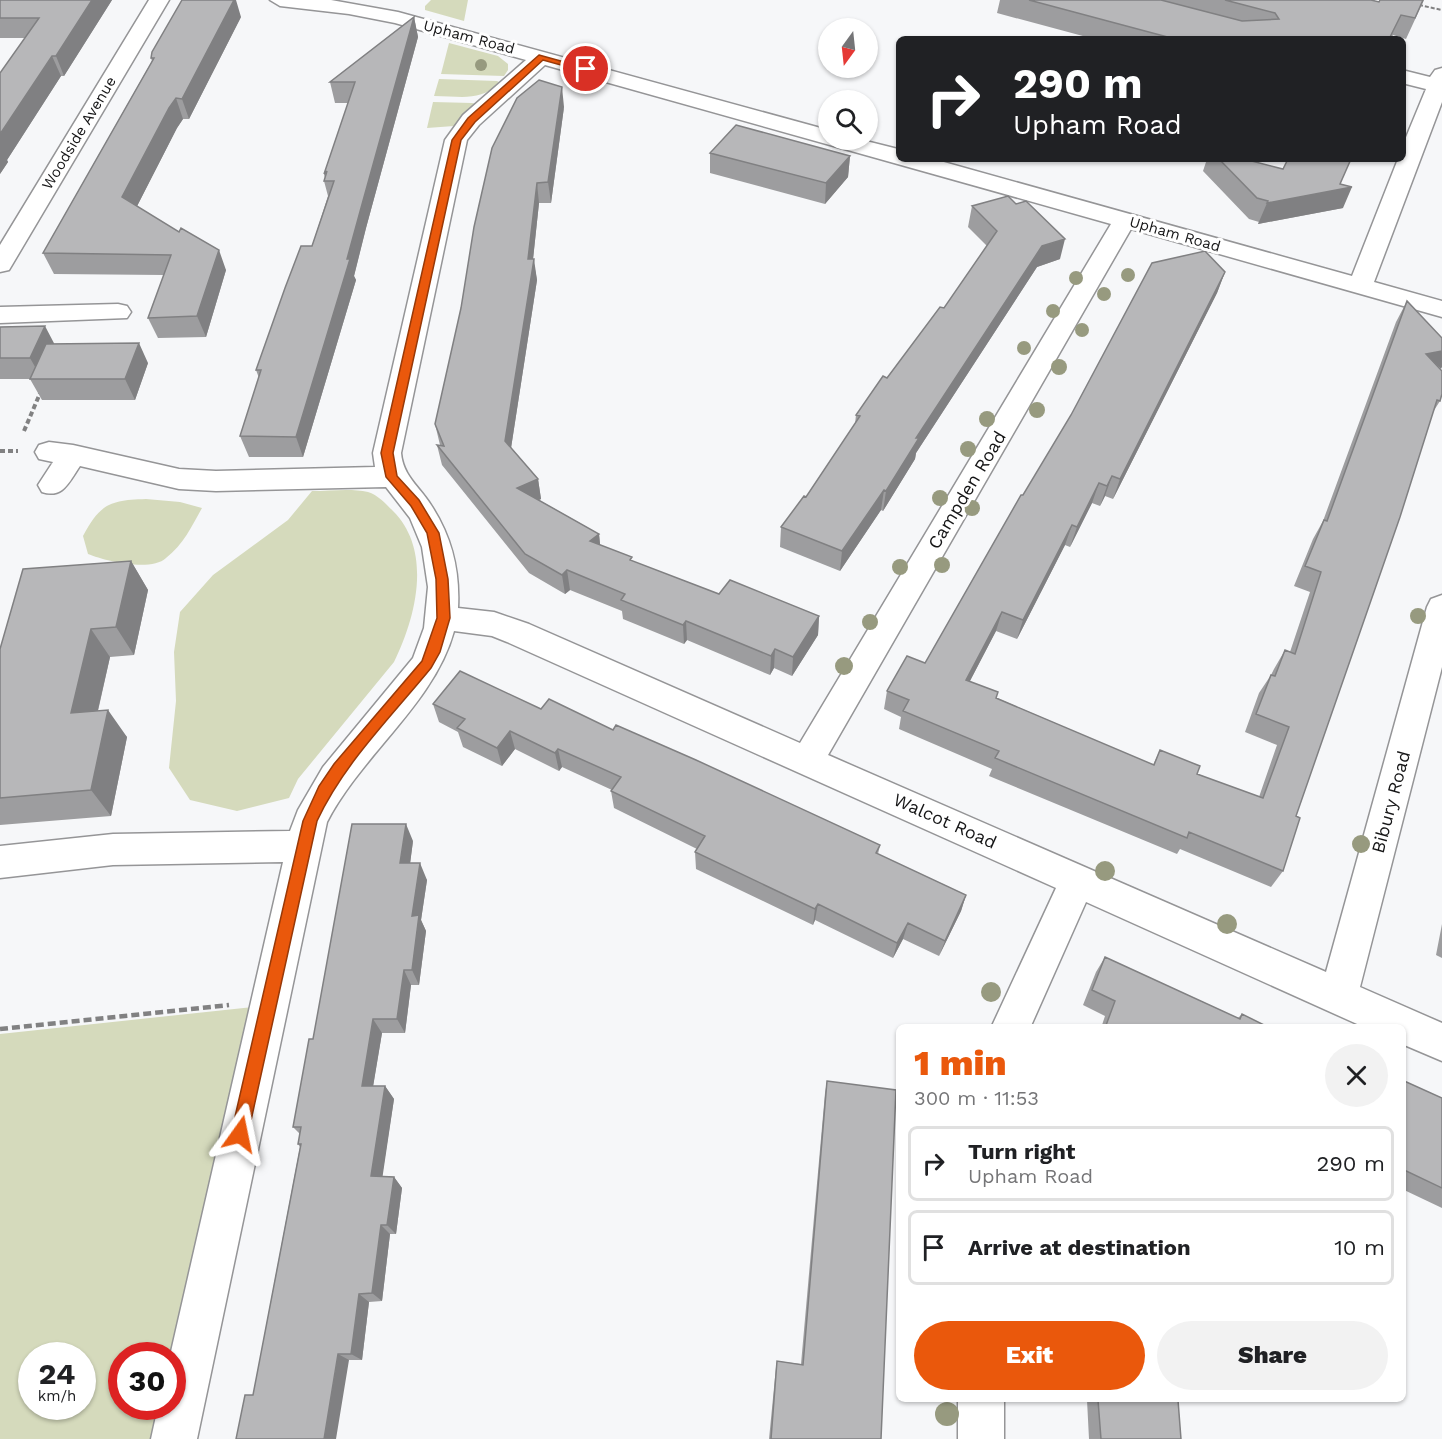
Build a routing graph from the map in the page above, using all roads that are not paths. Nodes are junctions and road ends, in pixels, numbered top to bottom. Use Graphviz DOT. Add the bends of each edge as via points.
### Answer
graph roads {
  1 [pos="159,0"];
  2 [pos="280,0"];
  3 [pos="421,0"];
  4 [pos="398,18"];
  5 [pos="542,57"];
  6 [pos="1406,76"];
  7 [pos="1439,79"];
  8 [pos="818,134"];
  9 [pos="876,150"];
  10 [pos="896,155"];
  11 [pos="919,162"];
  12 [pos="1125,220"];
  13 [pos="0,265"];
  14 [pos="1360,286"];
  15 [pos="1442,309"];
  16 [pos="118,312"];
  17 [pos="0,315"];
  18 [pos="392,477"];
  19 [pos="52,485"];
  20 [pos="1442,607"];
  21 [pos="443,618"];
  22 [pos="808,759"];
  23 [pos="303,847"];
  24 [pos="0,862"];
  25 [pos="1077,881"];
  26 [pos="1339,996"];
  27 [pos="1012,1024"];
  28 [pos="1402,1024"];
  29 [pos="1406,1026"];
  30 [pos="1442,1042"];
  31 [pos="981,1402"];
  32 [pos="174,1439"];
  33 [pos="981,1439"];
  1 -- 13 [label="street, Woodside Avenue"];
  2 -- 4 [label="street, Upham Road"];
  3 -- 4 [label="street"];
  4 -- 5 [label="street, Upham Road"];
  5 -- 8 [label="street, Upham Road"];
  5 -- 18 [label="street" via="471,120 456,140 387,453"];
  6 -- 7 [label="street"];
  7 -- 14 [label="street"];
  9 -- 10 [label="street"];
  11 -- 12 [label="street, Upham Road"];
  12 -- 14 [label="street, Upham Road"];
  12 -- 22 [label="street, Campden Road"];
  14 -- 15 [label="street, Upham Road"];
  16 -- 17 [label="street"];
  18 -- 19 [label="street" via="179,479 61,454"];
  18 -- 21 [label="street" via="415,503 433,533 442,579"];
  20 -- 26 [label="street, Bibury Road"];
  21 -- 22 [label="street, Walcot Road" via="494,624 518,633"];
  21 -- 23 [label="street" via="426,665 324,790"];
  22 -- 25 [label="street, Walcot Road"];
  23 -- 24 [label="street" via="82,850"];
  23 -- 32 [label="street"];
  25 -- 26 [label="street, Walcot Road"];
  25 -- 27 [label="street"];
  26 -- 28 [label="street, Walcot Road"];
  29 -- 30 [label="street, Walcot Road"];
  31 -- 33 [label="street"];
}
